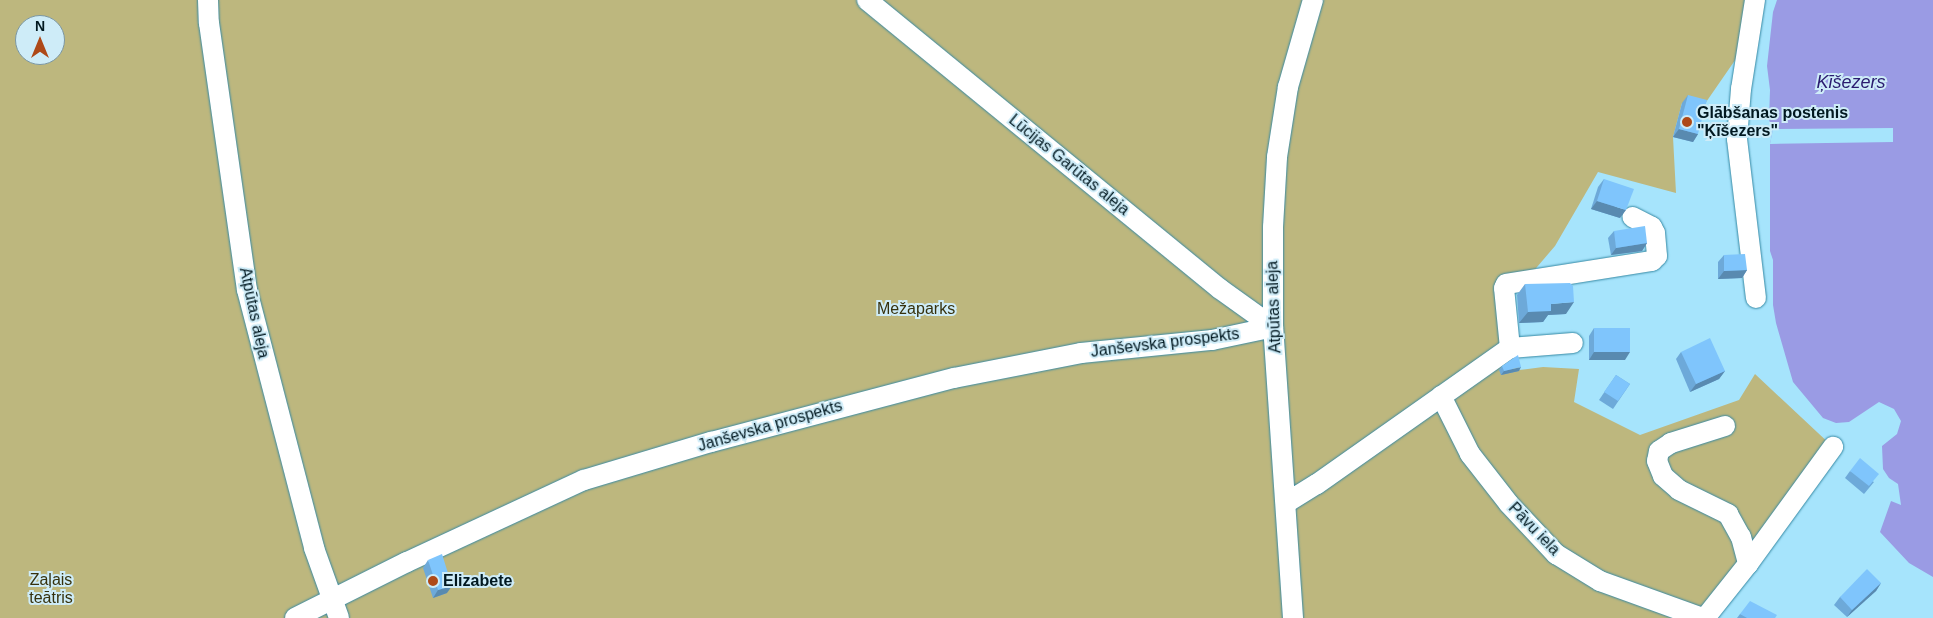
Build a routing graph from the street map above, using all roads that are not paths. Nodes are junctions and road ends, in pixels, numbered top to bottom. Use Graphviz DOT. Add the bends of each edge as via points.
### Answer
graph roads {
  1 [pos="208,0"];
  2 [pos="867,0"];
  3 [pos="1313,0"];
  4 [pos="1755,0"];
  5 [pos="1632,217"];
  6 [pos="1756,298"];
  7 [pos="1273,328"];
  8 [pos="1573,343"];
  9 [pos="1510,348"];
  10 [pos="1441,396"];
  11 [pos="1725,426"];
  12 [pos="1833,447"];
  13 [pos="1286,503"];
  14 [pos="1748,564"];
  15 [pos="333,598"];
  16 [pos="295,618"];
  17 [pos="339,618"];
  18 [pos="1293,618"];
  19 [pos="1704,618"];
  1 -- 15 [label="street, Atpūtas aleja" via="249,298 314,548"];
  2 -- 7 [label="street, Lūcijas Garūtas aleja" via="1220,289"];
  3 -- 7 [label="street, Atpūtas aleja" via="1288,88 1277,157"];
  4 -- 6 [label="street" via="1741,88 1737,139"];
  5 -- 9 [label="street" via="1652,227 1655,232 1658,256 1652,261 1506,284"];
  7 -- 13 [label="street, Atpūtas aleja"];
  7 -- 15 [label="street, Janševska prospekts" via="1212,340 1081,353 954,378 711,442 584,480"];
  8 -- 9 [label="street"];
  9 -- 10 [label="street"];
  10 -- 13 [label="street"];
  10 -- 19 [label="street, Pāvu iela" via="1470,454 1509,504 1556,554 1600,581"];
  11 -- 14 [label="street" via="1671,443 1659,450 1657,461 1663,476 1679,490 1728,514 1742,537"];
  12 -- 14 [label="street"];
  13 -- 18 [label="street, Atpūtas aleja"];
  14 -- 19 [label="street"];
  15 -- 16 [label="street, Janševska prospekts"];
  15 -- 17 [label="street, Atpūtas aleja"];
}
